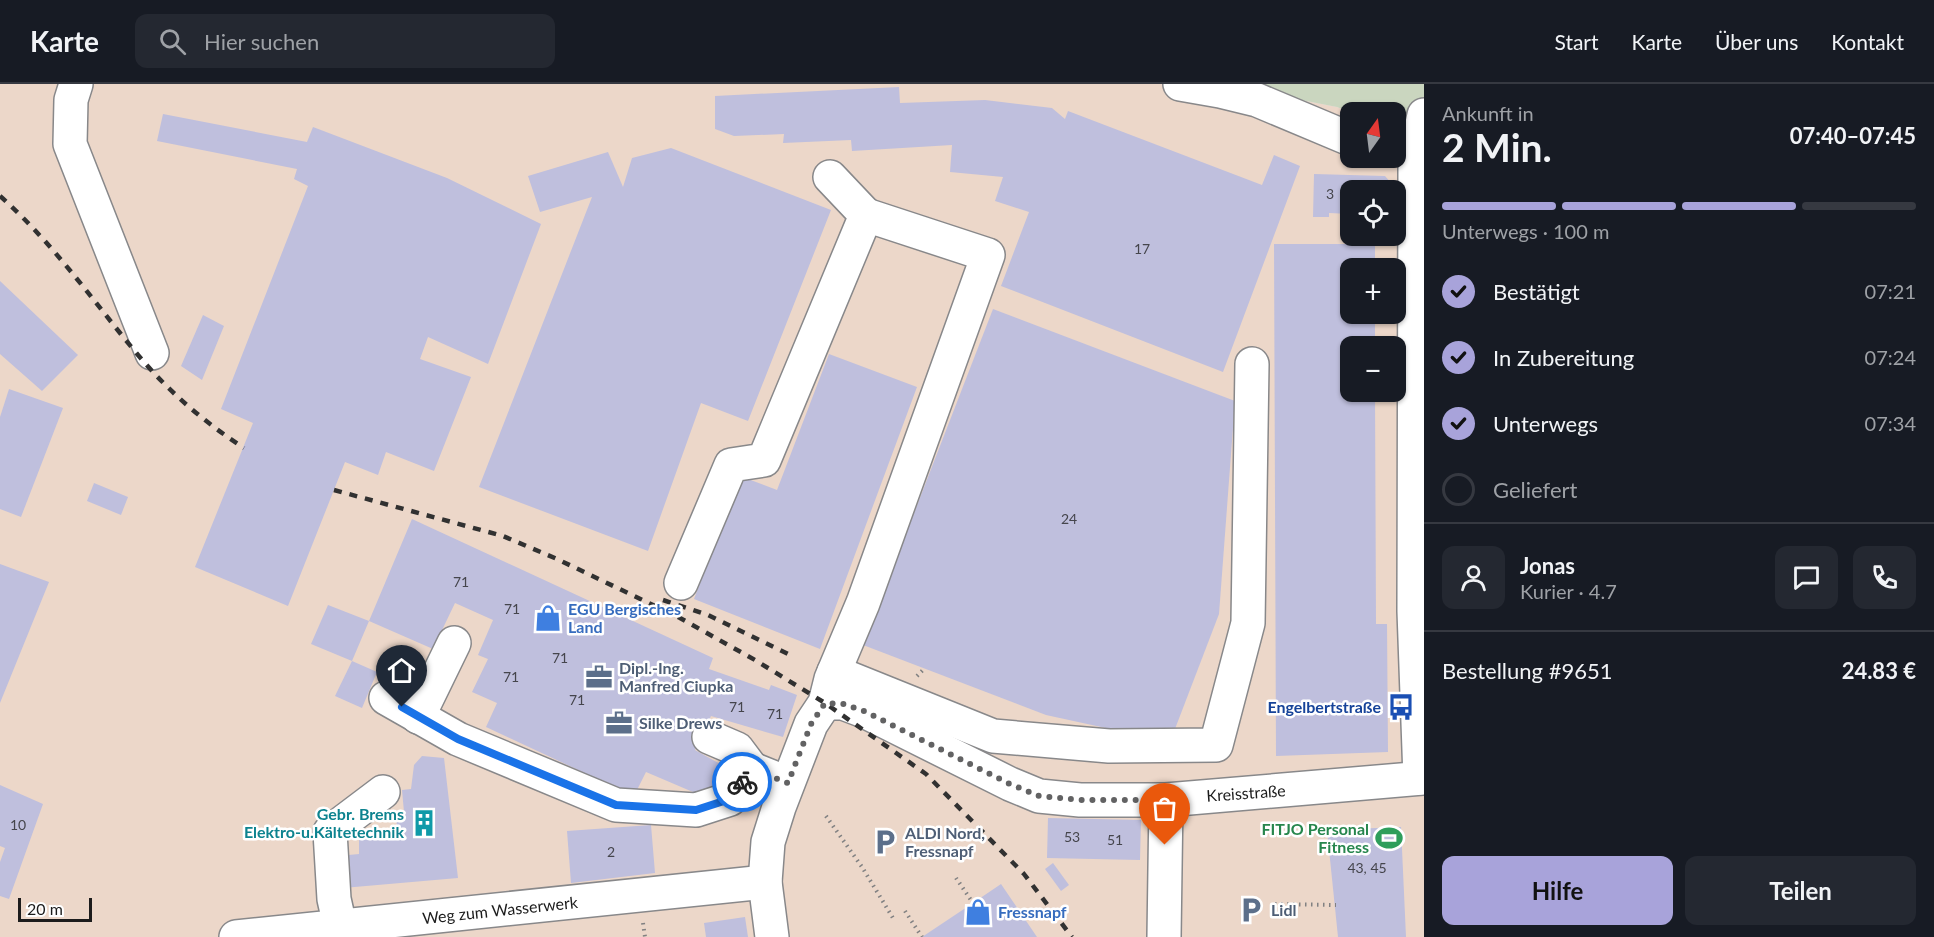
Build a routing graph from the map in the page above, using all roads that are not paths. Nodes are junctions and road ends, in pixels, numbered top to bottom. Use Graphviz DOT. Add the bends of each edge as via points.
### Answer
graph roads {
  1 [pos="76,84"];
  2 [pos="1180,84"];
  3 [pos="1424,115"];
  4 [pos="1340,135"];
  5 [pos="1406,151"];
  6 [pos="1406,167"];
  7 [pos="830,177"];
  8 [pos="866,215"];
  9 [pos="152,353"];
  10 [pos="1420,362"];
  11 [pos="1252,364"];
  12 [pos="681,583"];
  13 [pos="453,643"];
  14 [pos="830,685"];
  15 [pos="386,698"];
  16 [pos="418,717"];
  17 [pos="709,737"];
  18 [pos="752,769"];
  19 [pos="1422,778"];
  20 [pos="788,783"];
  21 [pos="383,792"];
  22 [pos="1166,800"];
  23 [pos="765,882"];
  24 [pos="340,926"];
  25 [pos="247,936"];
  26 [pos="772,937"];
  27 [pos="1164,937"];
  1 -- 9 [label="street" via="71,100 70,144"];
  2 -- 4 [label="street" via="1257,100"];
  3 -- 5 [label="street"];
  6 -- 10 [label="street"];
  7 -- 8 [label="street"];
  8 -- 12 [label="street" via="764,460 731,465"];
  8 -- 14 [label="street" via="988,255"];
  10 -- 19 [label="street" via="1414,611"];
  11 -- 14 [label="street" via="1248,623 1216,745 1109,746 993,736"];
  13 -- 16 [label="street"];
  14 -- 20 [label="street"];
  14 -- 22 [label="street, Kreisstraße" via="843,704 1010,784 1037,808 1080,800"];
  15 -- 16 [label="street"];
  16 -- 18 [label="street" via="458,739 616,805 696,810 730,799"];
  17 -- 18 [label="street" via="737,749"];
  18 -- 20 [label="street"];
  19 -- 22 [label="street, Kreisstraße"];
  20 -- 23 [label="street" via="768,842"];
  21 -- 24 [label="street" via="330,832 334,899"];
  22 -- 27 [label="street"];
  23 -- 24 [label="street, Weg zum Wasserwerk"];
  23 -- 26 [label="street"];
  24 -- 25 [label="street, Weg zum Wasserwerk"];
}
